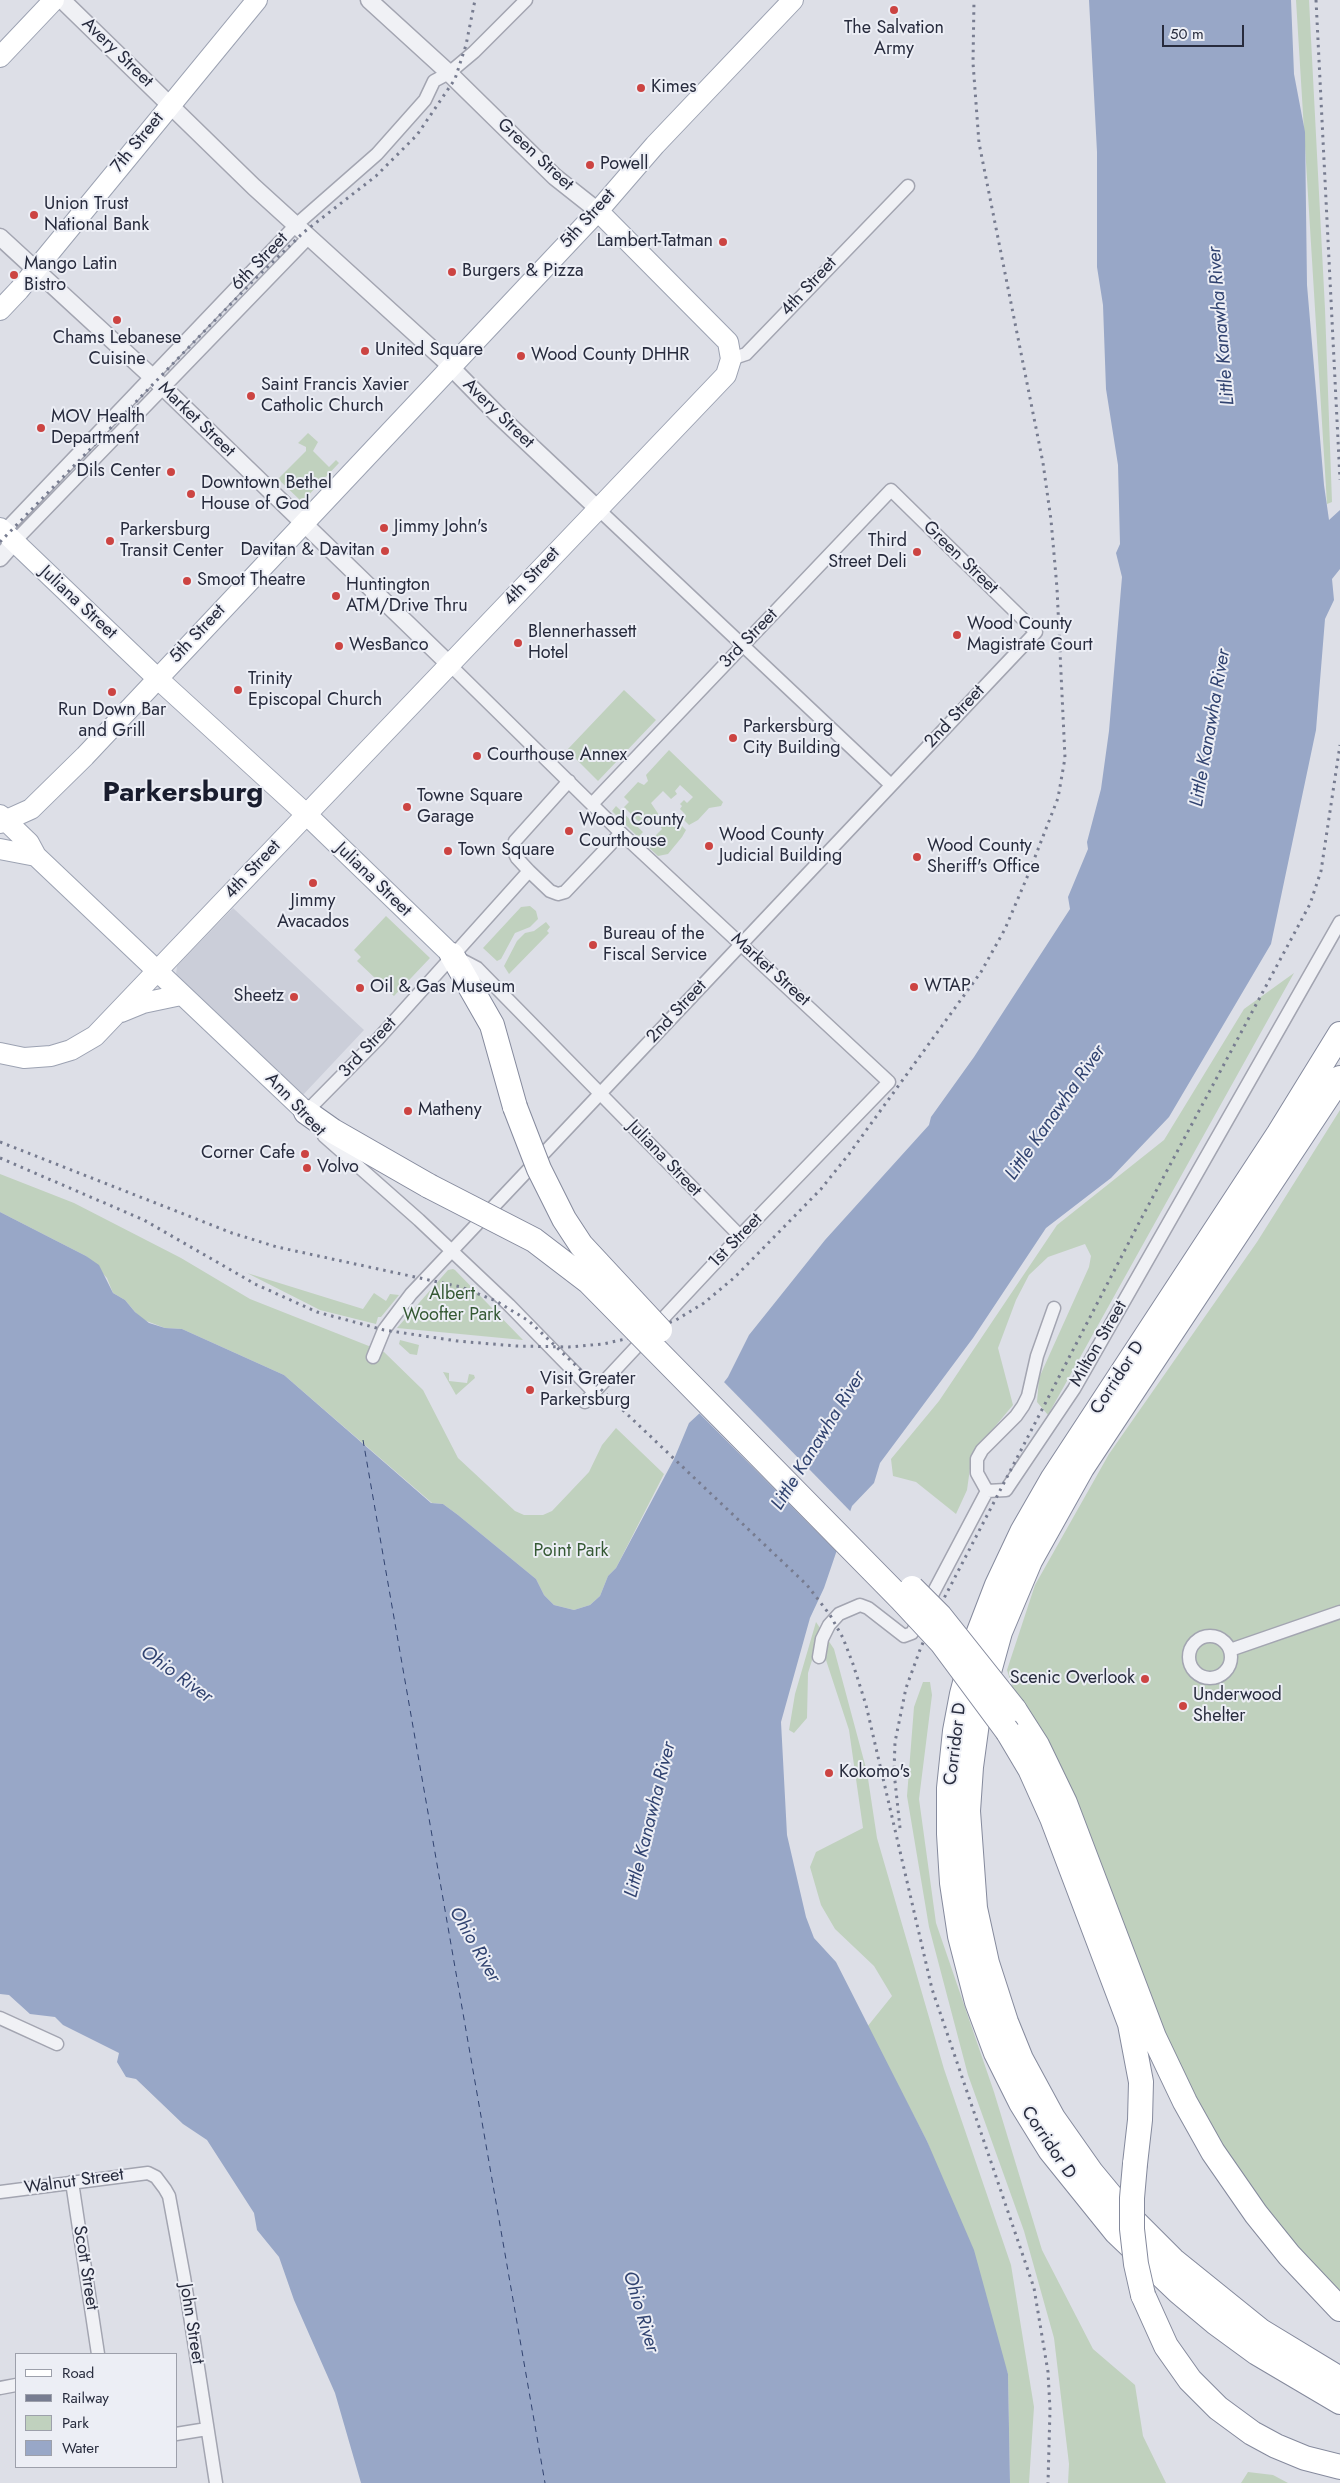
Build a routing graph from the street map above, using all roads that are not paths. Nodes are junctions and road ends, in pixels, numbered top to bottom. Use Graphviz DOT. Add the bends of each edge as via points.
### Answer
graph roads {
  1 [pos="54,0"];
  2 [pos="62,0"];
  3 [pos="257,0"];
  4 [pos="369,0"];
  5 [pos="526,0"];
  6 [pos="793,0"];
  7 [pos="0,57"];
  8 [pos="449,73"];
  9 [pos="170,104"];
  10 [pos="908,186"];
  11 [pos="598,211"];
  12 [pos="296,225"];
  13 [pos="0,236"];
  14 [pos="309,237"];
  15 [pos="34,270"];
  16 [pos="0,310"];
  17 [pos="731,359"];
  18 [pos="450,368"];
  19 [pos="158,382"];
  20 [pos="906,504"];
  21 [pos="598,508"];
  22 [pos="303,523"];
  23 [pos="4,534"];
  24 [pos="0,558"];
  25 [pos="1036,632"];
  26 [pos="743,645"];
  27 [pos="449,664"];
  28 [pos="157,678"];
  29 [pos="569,781"];
  30 [pos="891,785"];
  31 [pos="592,804"];
  32 [pos="31,808"];
  33 [pos="306,814"];
  34 [pos="2,819"];
  35 [pos="621,833"];
  36 [pos="22,836"];
  37 [pos="0,849"];
  38 [pos="36,856"];
  39 [pos="529,871"];
  40 [pos="1340,922"];
  41 [pos="740,945"];
  42 [pos="452,955"];
  43 [pos="155,971"];
  44 [pos="181,995"];
  45 [pos="118,1013"];
  46 [pos="1340,1034"];
  47 [pos="0,1054"];
  48 [pos="1340,1078"];
  49 [pos="889,1082"];
  50 [pos="600,1094"];
  51 [pos="306,1112"];
  52 [pos="740,1236"];
  53 [pos="451,1252"];
  54 [pos="1054,1308"];
  55 [pos="373,1357"];
  56 [pos="594,1392"];
  57 [pos="585,1402"];
  58 [pos="987,1491"];
  59 [pos="1340,1612"];
  60 [pos="1230,1650"];
  61 [pos="819,1657"];
  62 [pos="0,2018"];
  63 [pos="57,2044"];
  64 [pos="148,2173"];
  65 [pos="72,2182"];
  66 [pos="0,2192"];
  67 [pos="1340,2309"];
  68 [pos="98,2353"];
  69 [pos="1340,2379"];
  70 [pos="15,2385"];
  71 [pos="0,2388"];
  72 [pos="1340,2402"];
  73 [pos="207,2429"];
  74 [pos="178,2434"];
  75 [pos="1340,2466"];
  76 [pos="216,2483"];
  1 -- 7 [label="main road"];
  2 -- 9 [label="street, Avery Street"];
  3 -- 9 [label="main road, 7th Street"];
  4 -- 8 [label="street, Green Street"];
  5 -- 8 [label="street, 6th Street"];
  6 -- 11 [label="main road, 5th Street" via="655,145"];
  8 -- 11 [label="street, Green Street" via="555,177"];
  8 -- 12 [label="street, 6th Street" via="434,81 425,100 377,154"];
  9 -- 12 [label="street, Avery Street"];
  9 -- 15 [label="main road, 7th Street"];
  10 -- 17 [label="street, 4th Street" via="746,354"];
  11 -- 17 [label="main road, Green Street" via="728,342"];
  11 -- 18 [label="main road, 5th Street"];
  12 -- 14 [label="street, Avery Street"];
  12 -- 19 [label="street, 6th Street"];
  13 -- 15 [label="street, Market Street"];
  14 -- 18 [label="street, Avery Street"];
  14 -- 19 [label="street, 6th Street"];
  15 -- 16 [label="main road, 7th Street"];
  15 -- 19 [label="street, Market Street"];
  17 -- 21 [label="main road, 4th Street" via="726,376"];
  18 -- 21 [label="street, Avery Street"];
  18 -- 22 [label="main road, 5th Street"];
  19 -- 22 [label="street, Market Street"];
  19 -- 23 [label="street, 6th Street"];
  20 -- 25 [label="street, Green Street"];
  20 -- 26 [label="street, 3rd Street" via="891,490"];
  21 -- 26 [label="street, Avery Street"];
  21 -- 27 [label="main road, 4th Street"];
  22 -- 27 [label="street, Market Street"];
  22 -- 28 [label="main road, 5th Street"];
  23 -- 24 [label="street, 6th Street"];
  23 -- 28 [label="main road, Juliana Street"];
  25 -- 30 [label="street, 2nd Street"];
  26 -- 30 [label="street, Avery Street"];
  26 -- 31 [label="street, 3rd Street"];
  27 -- 29 [label="street, Market Street"];
  27 -- 33 [label="main road, 4th Street"];
  28 -- 32 [label="main road, 5th Street" via="85,756"];
  28 -- 33 [label="main road, Juliana Street"];
  29 -- 31 [label="street, Market Street"];
  29 -- 39 [label="street" via="515,841 513,850"];
  30 -- 41 [label="street, 2nd Street"];
  31 -- 35 [label="street, Market Street"];
  32 -- 34 [label="main road, 5th Street"];
  32 -- 36 [label="main road" via="30,822"];
  33 -- 42 [label="main road, Juliana Street"];
  33 -- 43 [label="main road, 4th Street"];
  34 -- 36 [label="main road, Ann Street"];
  35 -- 39 [label="street" via="565,892 550,891"];
  35 -- 41 [label="street, Market Street"];
  36 -- 38 [label="main road, Ann Street"];
  37 -- 38 [label="main road"];
  38 -- 43 [label="main road, Ann Street"];
  39 -- 42 [label="street, 3rd Street"];
  40 -- 58 [label="street, Milton Street" via="1074,1389 1006,1490"];
  41 -- 49 [label="street, Market Street"];
  41 -- 50 [label="street, 2nd Street"];
  42 -- 50 [label="street, Juliana Street" via="476,968"];
  42 -- 51 [label="street, 3rd Street" via="380,1037"];
  42 -- 67 [label="highway, bridge" via="492,1025 515,1107 539,1169 581,1245 639,1309 940,1616 1014,1709 1037,1745 1064,1803 1154,2037 1185,2102 1213,2152 1256,2214"];
  43 -- 44 [label="main road, Ann Street"];
  43 -- 45 [label="main road, 4th Street"];
  44 -- 45 [label="main road" via="143,1003"];
  44 -- 51 [label="main road, Ann Street"];
  45 -- 47 [label="main road, 4th Street" via="95,1036 71,1050 37,1058"];
  46 -- 72 [label="highway, Corridor D" via="1063,1463 1022,1532 977,1637 955,1731 949,1788 952,1883 977,2002 996,2053 1050,2150 1116,2232 1179,2292 1257,2353"];
  48 -- 69 [label="highway, Corridor D" via="1082,1468 1030,1561 1000,1632 979,1708 970,1767 968,1811 974,1908 987,1963 1021,2059 1053,2118 1108,2193 1173,2260 1261,2331"];
  49 -- 52 [label="street, 1st Street"];
  50 -- 52 [label="street, Juliana Street"];
  50 -- 53 [label="street, 2nd Street"];
  51 -- 53 [label="street, Ann Street" via="314,1127"];
  51 -- 75 [label="highway, bridge" via="429,1186 534,1240 590,1282 953,1657 1008,1732 1030,1769 1052,1818 1130,2024 1141,2082 1132,2229 1136,2264 1153,2322 1190,2380 1218,2408 1276,2446 1305,2458"];
  52 -- 56 [label="street, 1st Street"];
  53 -- 55 [label="street, 2nd Street" via="411,1294 384,1330"];
  53 -- 56 [label="street, Ann Street"];
  54 -- 58 [label="street" via="1023,1406 977,1459 977,1473"];
  56 -- 57 [label="street, 1st Street"];
  58 -- 61 [label="street" via="912,1632 904,1636 860,1605 839,1614 829,1625 822,1639"];
  59 -- 60 [label="street"];
  62 -- 63 [label="street"];
  64 -- 65 [label="street, Walnut Street"];
  64 -- 73 [label="street, John Street" via="156,2177 169,2196"];
  65 -- 66 [label="street, Walnut Street"];
  65 -- 68 [label="street, Scott Street"];
  70 -- 71 [label="street"];
  73 -- 74 [label="street"];
  73 -- 76 [label="street, John Street"];
}
